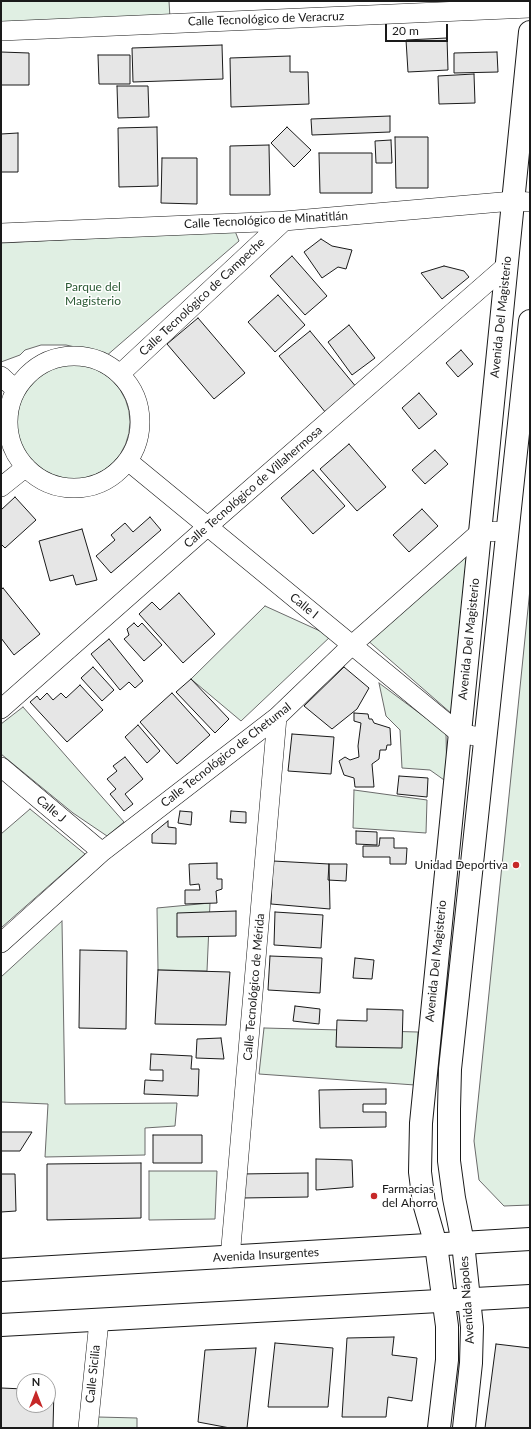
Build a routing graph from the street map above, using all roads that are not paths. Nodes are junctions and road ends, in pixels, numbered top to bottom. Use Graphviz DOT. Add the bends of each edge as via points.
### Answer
graph roads {
  1 [pos="530,8"];
  2 [pos="1,31"];
  3 [pos="530,32"];
  4 [pos="522,202"];
  5 [pos="284,221"];
  6 [pos="1,234"];
  7 [pos="506,266"];
  8 [pos="530,321"];
  9 [pos="120,374"];
  10 [pos="1,376"];
  11 [pos="16,390"];
  12 [pos="128,461"];
  13 [pos="26,466"];
  14 [pos="1,487"];
  15 [pos="207,527"];
  16 [pos="507,531"];
  17 [pos="480,532"];
  18 [pos="352,645"];
  19 [pos="1,709"];
  20 [pos="277,717"];
  21 [pos="459,733"];
  22 [pos="485,738"];
  23 [pos="1,767"];
  24 [pos="102,852"];
  25 [pos="1,943"];
  26 [pos="530,1239"];
  27 [pos="463,1243"];
  28 [pos="436,1245"];
  29 [pos="230,1258"];
  30 [pos="1,1270"];
  31 [pos="530,1296"];
  32 [pos="469,1299"];
  33 [pos="444,1301"];
  34 [pos="98,1321"];
  35 [pos="1,1326"];
  36 [pos="88,1428"];
  37 [pos="439,1428"];
  38 [pos="464,1428"];
  1 -- 2 [label="street, Calle Tecnológico de Veracruz"];
  3 -- 4 [label="street, Avenida Del Magisterio"];
  4 -- 5 [label="street, Calle Tecnológico de Minatitlán"];
  4 -- 7 [label="street, Avenida Del Magisterio"];
  5 -- 6 [label="street, Calle Tecnológico de Minatitlán"];
  5 -- 9 [label="street, Calle Tecnológico de Campeche"];
  7 -- 15 [label="street, Calle Tecnológico de Villahermosa"];
  7 -- 17 [label="street, Avenida Del Magisterio"];
  8 -- 16 [label="street, Avenida Del Magisterio"];
  9 -- 11 [label="street" via="104,362 84,356 64,356 45,362 29,374"];
  9 -- 12 [label="street" via="135,395 141,426 137,444"];
  10 -- 11 [label="street"];
  11 -- 13 [label="street" via="9,409 8,430 14,449"];
  12 -- 13 [label="street" via="110,477 90,486 66,487 44,480"];
  12 -- 15 [label="street, Calle I"];
  13 -- 14 [label="street"];
  15 -- 18 [label="street, Calle I"];
  15 -- 19 [label="street, Calle Tecnológico de Villahermosa"];
  16 -- 17 [label="street"];
  16 -- 22 [label="street, Avenida Del Magisterio"];
  17 -- 18 [label="street, Calle Tecnológico de Chetumal"];
  17 -- 21 [label="street, Avenida Del Magisterio"];
  18 -- 20 [label="street, Calle Tecnológico de Chetumal"];
  18 -- 21 [label="street, Calle I"];
  20 -- 24 [label="street, Calle Tecnológico de Chetumal"];
  20 -- 29 [label="street, Calle Tecnológico de Mérida"];
  21 -- 22 [label="street, Calle I"];
  21 -- 28 [label="street, Avenida Del Magisterio" via="421,1122 420,1172 424,1203"];
  22 -- 27 [label="street, Avenida Del Magisterio" via="450,1069 449,1161"];
  23 -- 24 [label="street, Calle J"];
  24 -- 25 [label="street, Calle Tecnológico de Chetumal"];
  26 -- 27 [label="street, Avenida Insurgentes"];
  27 -- 28 [label="street, Avenida Insurgentes"];
  27 -- 32 [label="street, Avenida Nápoles"];
  28 -- 29 [label="street, Avenida Insurgentes"];
  28 -- 33 [label="street, Avenida Nápoles"];
  29 -- 30 [label="street, Avenida Insurgentes"];
  31 -- 32 [label="street"];
  32 -- 33 [label="street"];
  32 -- 38 [label="street, Avenida Nápoles" via="472,1327 471,1363"];
  33 -- 34 [label="street"];
  33 -- 37 [label="street, Avenida Nápoles" via="447,1360"];
  34 -- 35 [label="street"];
  34 -- 36 [label="street, Calle Sicilia"];
}
